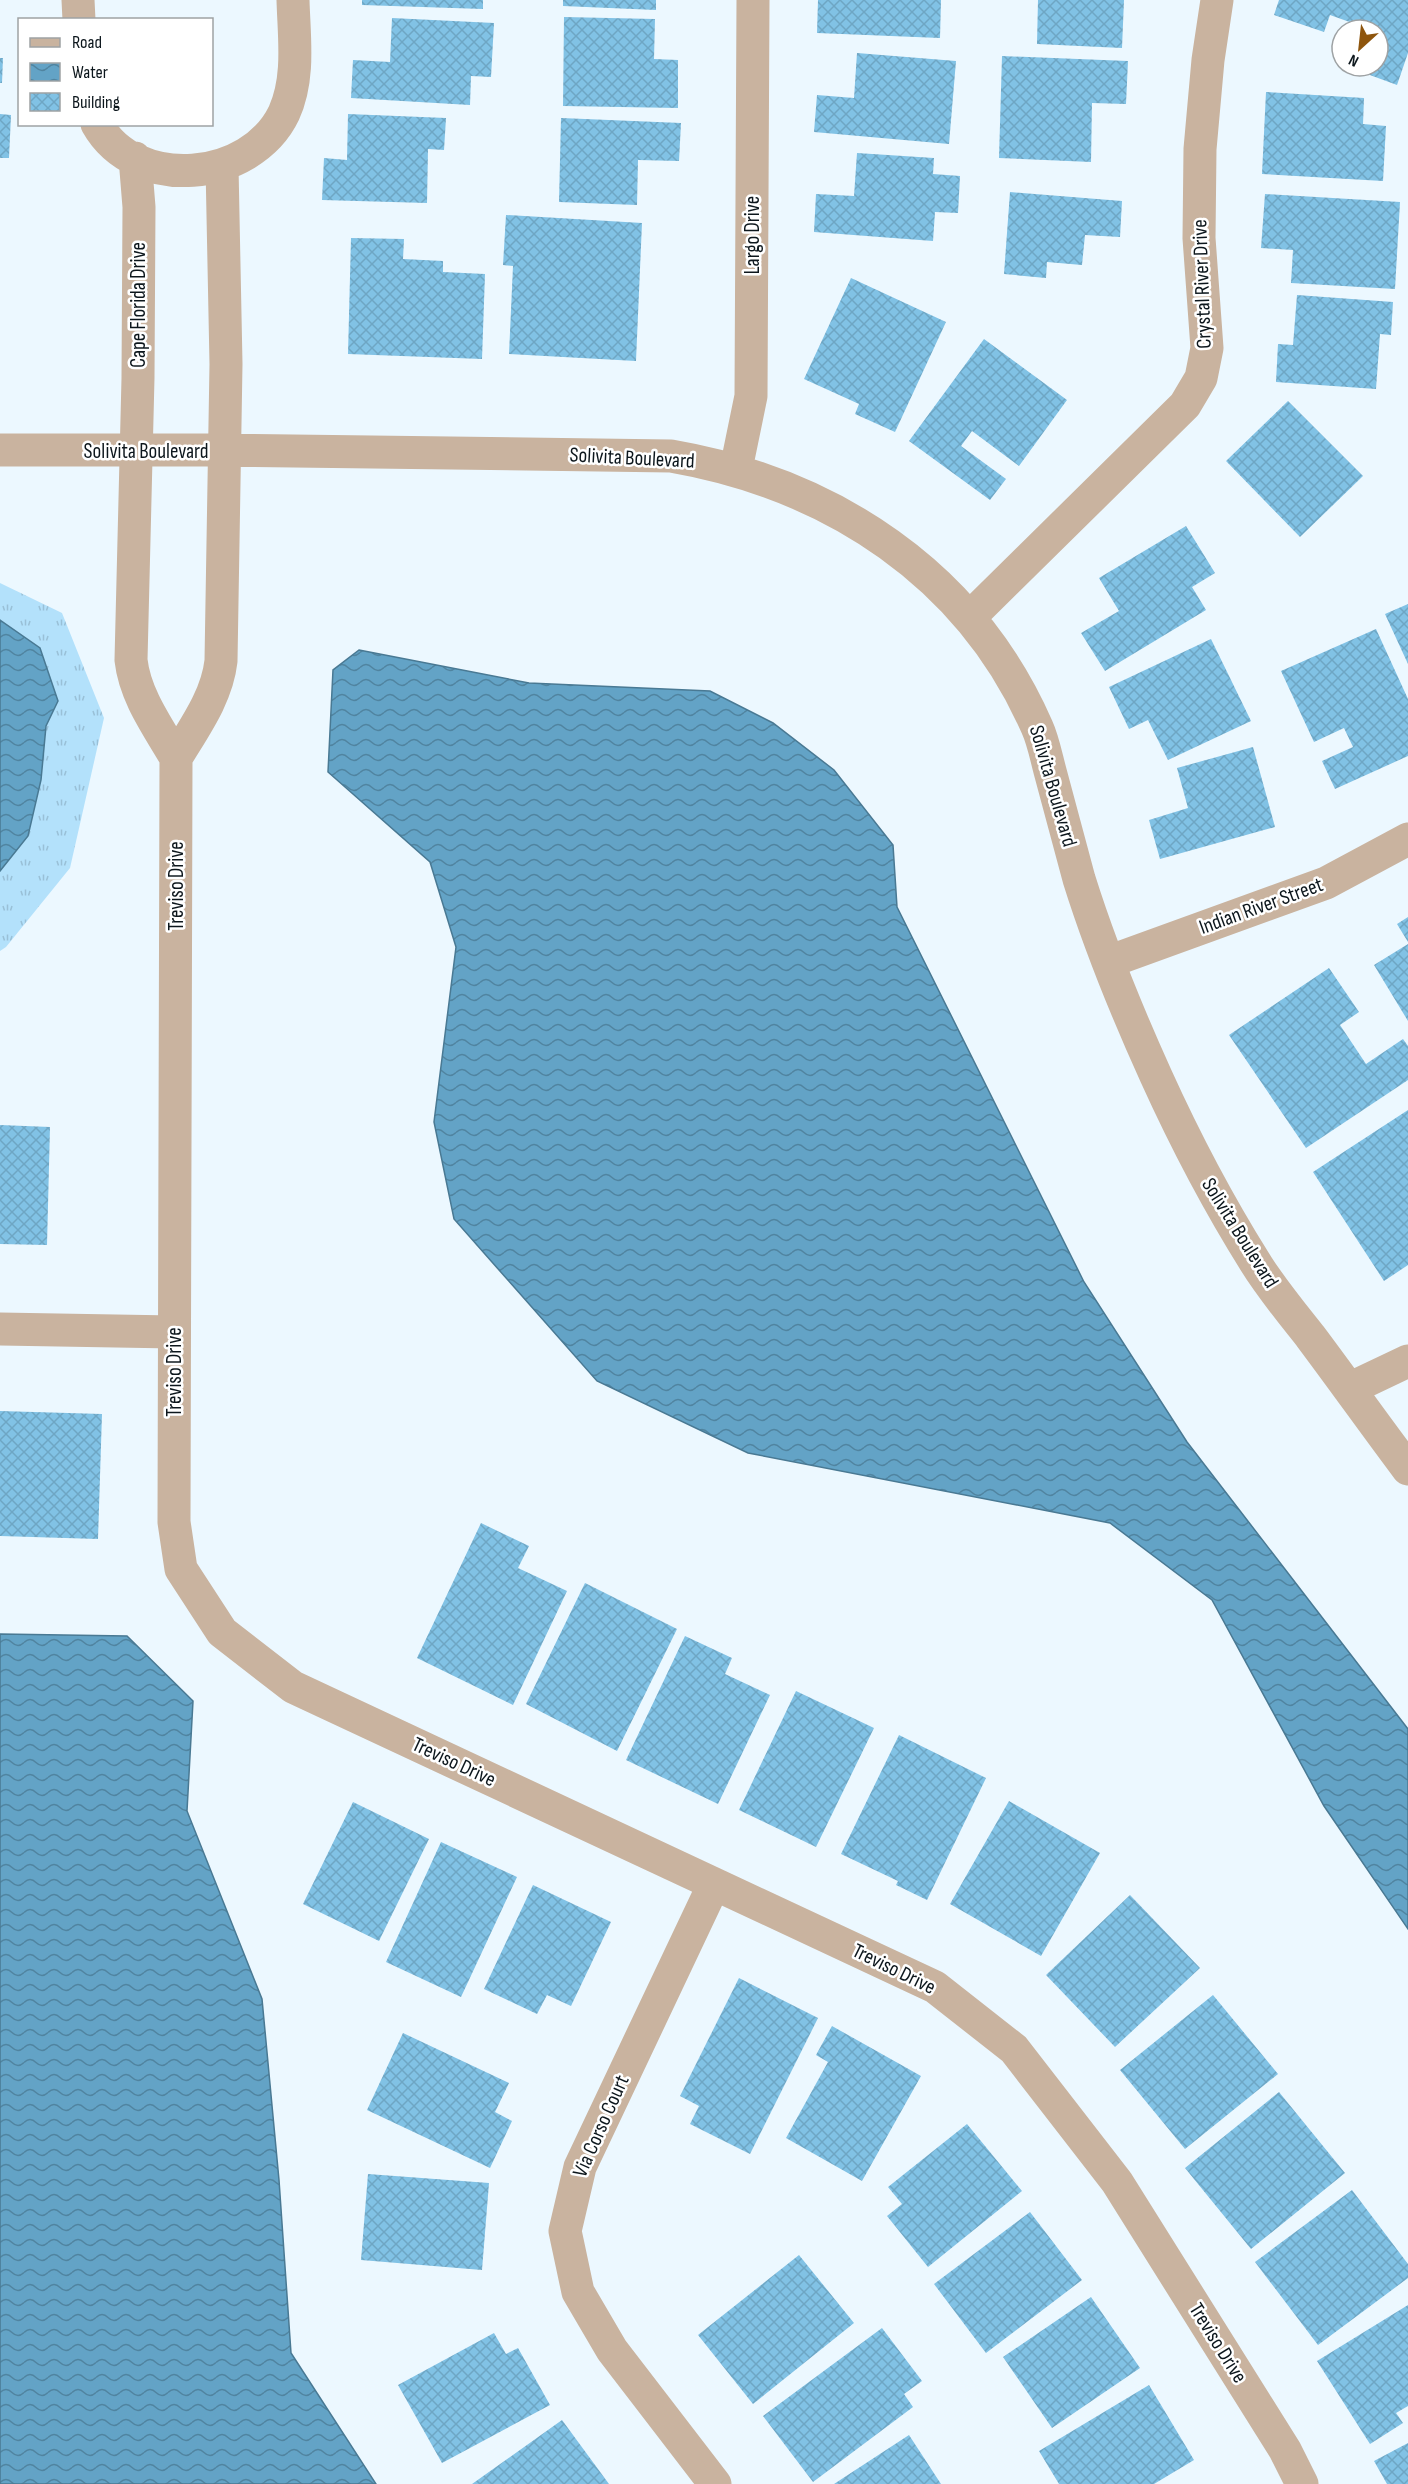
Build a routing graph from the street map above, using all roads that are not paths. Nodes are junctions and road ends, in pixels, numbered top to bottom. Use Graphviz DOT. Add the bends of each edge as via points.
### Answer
graph roads {
  1 [pos="78,0"];
  2 [pos="293,0"];
  3 [pos="753,0"];
  4 [pos="1217,0"];
  5 [pos="78,18"];
  6 [pos="98,126"];
  7 [pos="135,158"];
  8 [pos="222,166"];
  9 [pos="0,450"];
  10 [pos="224,450"];
  11 [pos="135,452"];
  12 [pos="736,470"];
  13 [pos="969,618"];
  14 [pos="176,758"];
  15 [pos="1408,839"];
  16 [pos="1108,962"];
  17 [pos="0,1329"];
  18 [pos="174,1332"];
  19 [pos="1408,1361"];
  20 [pos="1349,1389"];
  21 [pos="1408,1469"];
  22 [pos="714,1884"];
  23 [pos="715,2484"];
  24 [pos="1302,2484"];
  1 -- 5 [label="street"];
  2 -- 8 [label="street" via="294,81 284,112 252,151"];
  3 -- 12 [label="street, Largo Drive" via="751,396"];
  4 -- 13 [label="street, Crystal River Drive" via="1200,149 1200,238 1207,348 1201,378 1185,405"];
  6 -- 7 [label="street"];
  7 -- 8 [label="street" via="156,168 182,171"];
  7 -- 11 [label="street, Cape Florida Drive" via="139,207"];
  8 -- 10 [label="street"];
  9 -- 11 [label="street, Solivita Boulevard"];
  10 -- 11 [label="street, Solivita Boulevard"];
  10 -- 12 [label="street, Solivita Boulevard" via="671,456"];
  10 -- 14 [label="street" via="219,678"];
  11 -- 14 [label="street" via="133,677"];
  12 -- 13 [label="street, Solivita Boulevard" via="805,495 848,516 927,573"];
  13 -- 16 [label="street, Solivita Boulevard" via="1017,687 1038,730 1080,881"];
  14 -- 18 [label="street, Treviso Drive"];
  15 -- 16 [label="street, Indian River Street" via="1318,886"];
  16 -- 20 [label="street, Solivita Boulevard" via="1155,1075 1201,1169 1256,1265"];
  17 -- 18 [label="street"];
  18 -- 22 [label="street, Treviso Drive" via="174,1522 181,1569 222,1632 293,1687"];
  19 -- 20 [label="street"];
  20 -- 21 [label="street, Solivita Boulevard"];
  22 -- 23 [label="street, Via Corso Court" via="580,2167 565,2231 578,2292 606,2340"];
  22 -- 24 [label="street, Treviso Drive" via="935,1987 1014,2049 1117,2182 1285,2450"];
}
